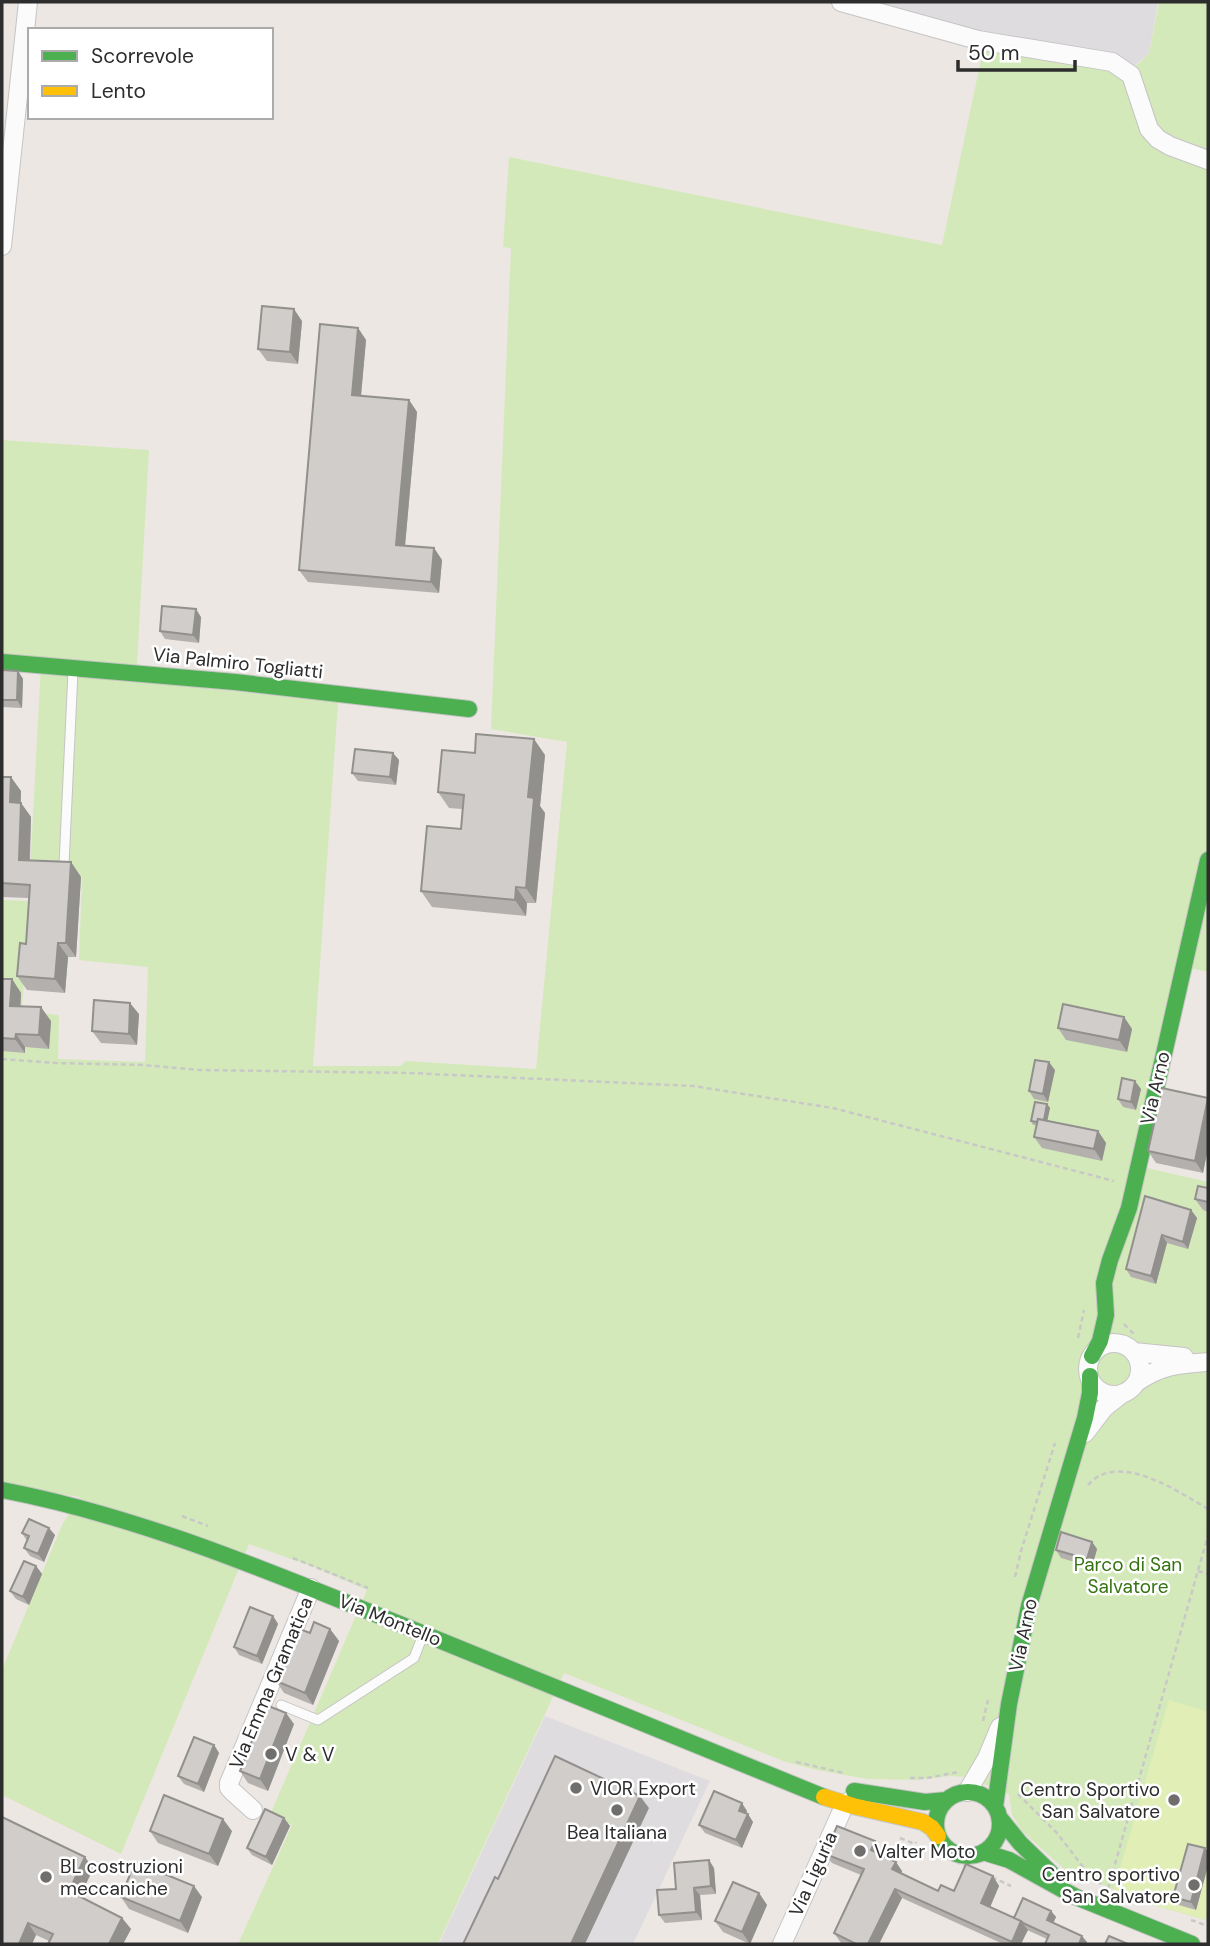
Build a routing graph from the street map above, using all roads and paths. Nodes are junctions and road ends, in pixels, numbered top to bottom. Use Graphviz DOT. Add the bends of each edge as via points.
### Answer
graph roads {
  1 [pos="27,2"];
  2 [pos="841,2"];
  3 [pos="1208,160"];
  4 [pos="2,246"];
  5 [pos="2,662"];
  6 [pos="73,668"];
  7 [pos="469,709"];
  8 [pos="1208,860"];
  9 [pos="64,865"];
  10 [pos="2,1059"];
  11 [pos="1115,1181"];
  12 [pos="1083,1316"];
  13 [pos="1114,1318"];
  14 [pos="1077,1341"];
  15 [pos="1131,1344"];
  16 [pos="1092,1356"];
  17 [pos="1208,1361"];
  18 [pos="1090,1376"];
  19 [pos="1130,1388"];
  20 [pos="1056,1441"];
  21 [pos="1078,1445"];
  22 [pos="1043,1479"];
  23 [pos="1082,1488"];
  24 [pos="2,1490"];
  25 [pos="1208,1509"];
  26 [pos="180,1516"];
  27 [pos="219,1530"];
  28 [pos="1208,1535"];
  29 [pos="284,1554"];
  30 [pos="1198,1571"];
  31 [pos="1208,1574"];
  32 [pos="311,1588"];
  33 [pos="376,1591"];
  34 [pos="424,1633"];
  35 [pos="1009,1704"];
  36 [pos="281,1705"];
  37 [pos="787,1760"];
  38 [pos="769,1773"];
  39 [pos="855,1774"];
  40 [pos="977,1776"];
  41 [pos="903,1778"];
  42 [pos="998,1783"];
  43 [pos="967,1792"];
  44 [pos="947,1800"];
  45 [pos="925,1802"];
  46 [pos="845,1804"];
  47 [pos="253,1810"];
  48 [pos="997,1812"];
  49 [pos="938,1836"];
  50 [pos="983,1853"];
  51 [pos="1108,1889"];
  52 [pos="1116,1894"];
  53 [pos="1076,1897"];
  54 [pos="1181,1918"];
  55 [pos="1208,1926"];
  56 [pos="1160,1939"];
  57 [pos="782,1944"];
  58 [pos="1192,1944"];
  1 -- 4 [label="street"];
  2 -- 3 [label="street" via="978,40 1112,62 1131,75 1149,129 1157,139"];
  5 -- 6 [label="street, Via Palmiro Togliatti"];
  6 -- 7 [label="street, Via Palmiro Togliatti"];
  6 -- 9 [label="lane"];
  8 -- 13 [label="street, Via Arno" via="1129,1208 1104,1283"];
  10 -- 11 [label="path" via="693,1086 833,1108"];
  12 -- 14 [label="path"];
  13 -- 15 [label="street, Via Arno"];
  13 -- 15 [label="path"];
  13 -- 16 [label="street, Via Arno"];
  15 -- 16 [label="street" via="1105,1345"];
  15 -- 17 [label="street"];
  15 -- 19 [label="street" via="1140,1367"];
  16 -- 18 [label="street"];
  17 -- 19 [label="street, Via Arno" via="1164,1367"];
  18 -- 19 [label="street" via="1103,1392 1116,1395"];
  18 -- 21 [label="street, Via Arno" via="1089,1403"];
  19 -- 21 [label="street, Via Arno" via="1104,1408"];
  20 -- 22 [label="path"];
  21 -- 35 [label="street, Via Arno" via="1029,1606"];
  23 -- 25 [label="path" via="1099,1475 1136,1473"];
  24 -- 32 [label="street, Via Montello" via="84,1508 191,1541"];
  26 -- 27 [label="path"];
  28 -- 30 [label="path"];
  29 -- 33 [label="path"];
  30 -- 31 [label="path"];
  30 -- 51 [label="path"];
  32 -- 34 [label="street, Via Montello"];
  32 -- 47 [label="street, Via Emma Gramatica" via="229,1783"];
  34 -- 36 [label="lane" via="414,1658 318,1720"];
  34 -- 38 [label="street, Via Montello"];
  35 -- 40 [label="street, Via Arno"];
  35 -- 42 [label="street, Via Arno"];
  37 -- 39 [label="path"];
  38 -- 45 [label="street, Via Montello"];
  38 -- 46 [label="street, Via Montello"];
  40 -- 41 [label="path" via="966,1770"];
  40 -- 43 [label="street, Via Arno"];
  42 -- 48 [label="street, Via Arno"];
  42 -- 51 [label="path" via="1009,1785"];
  43 -- 44 [label="street"];
  43 -- 48 [label="street" via="988,1799"];
  44 -- 45 [label="street, Via Montello"];
  44 -- 49 [label="street" via="938,1814"];
  45 -- 46 [label="street, Via Montello" via="891,1806 851,1799"];
  46 -- 49 [label="street, Via Montello" via="923,1822"];
  46 -- 57 [label="street, Via Liguria"];
  48 -- 50 [label="street" via="1000,1828"];
  48 -- 53 [label="street" via="1020,1843"];
  49 -- 50 [label="street" via="961,1855"];
  50 -- 53 [label="street" via="1009,1860"];
  51 -- 52 [label="path"];
  53 -- 56 [label="street"];
  54 -- 55 [label="path"];
  56 -- 58 [label="street"];
}
